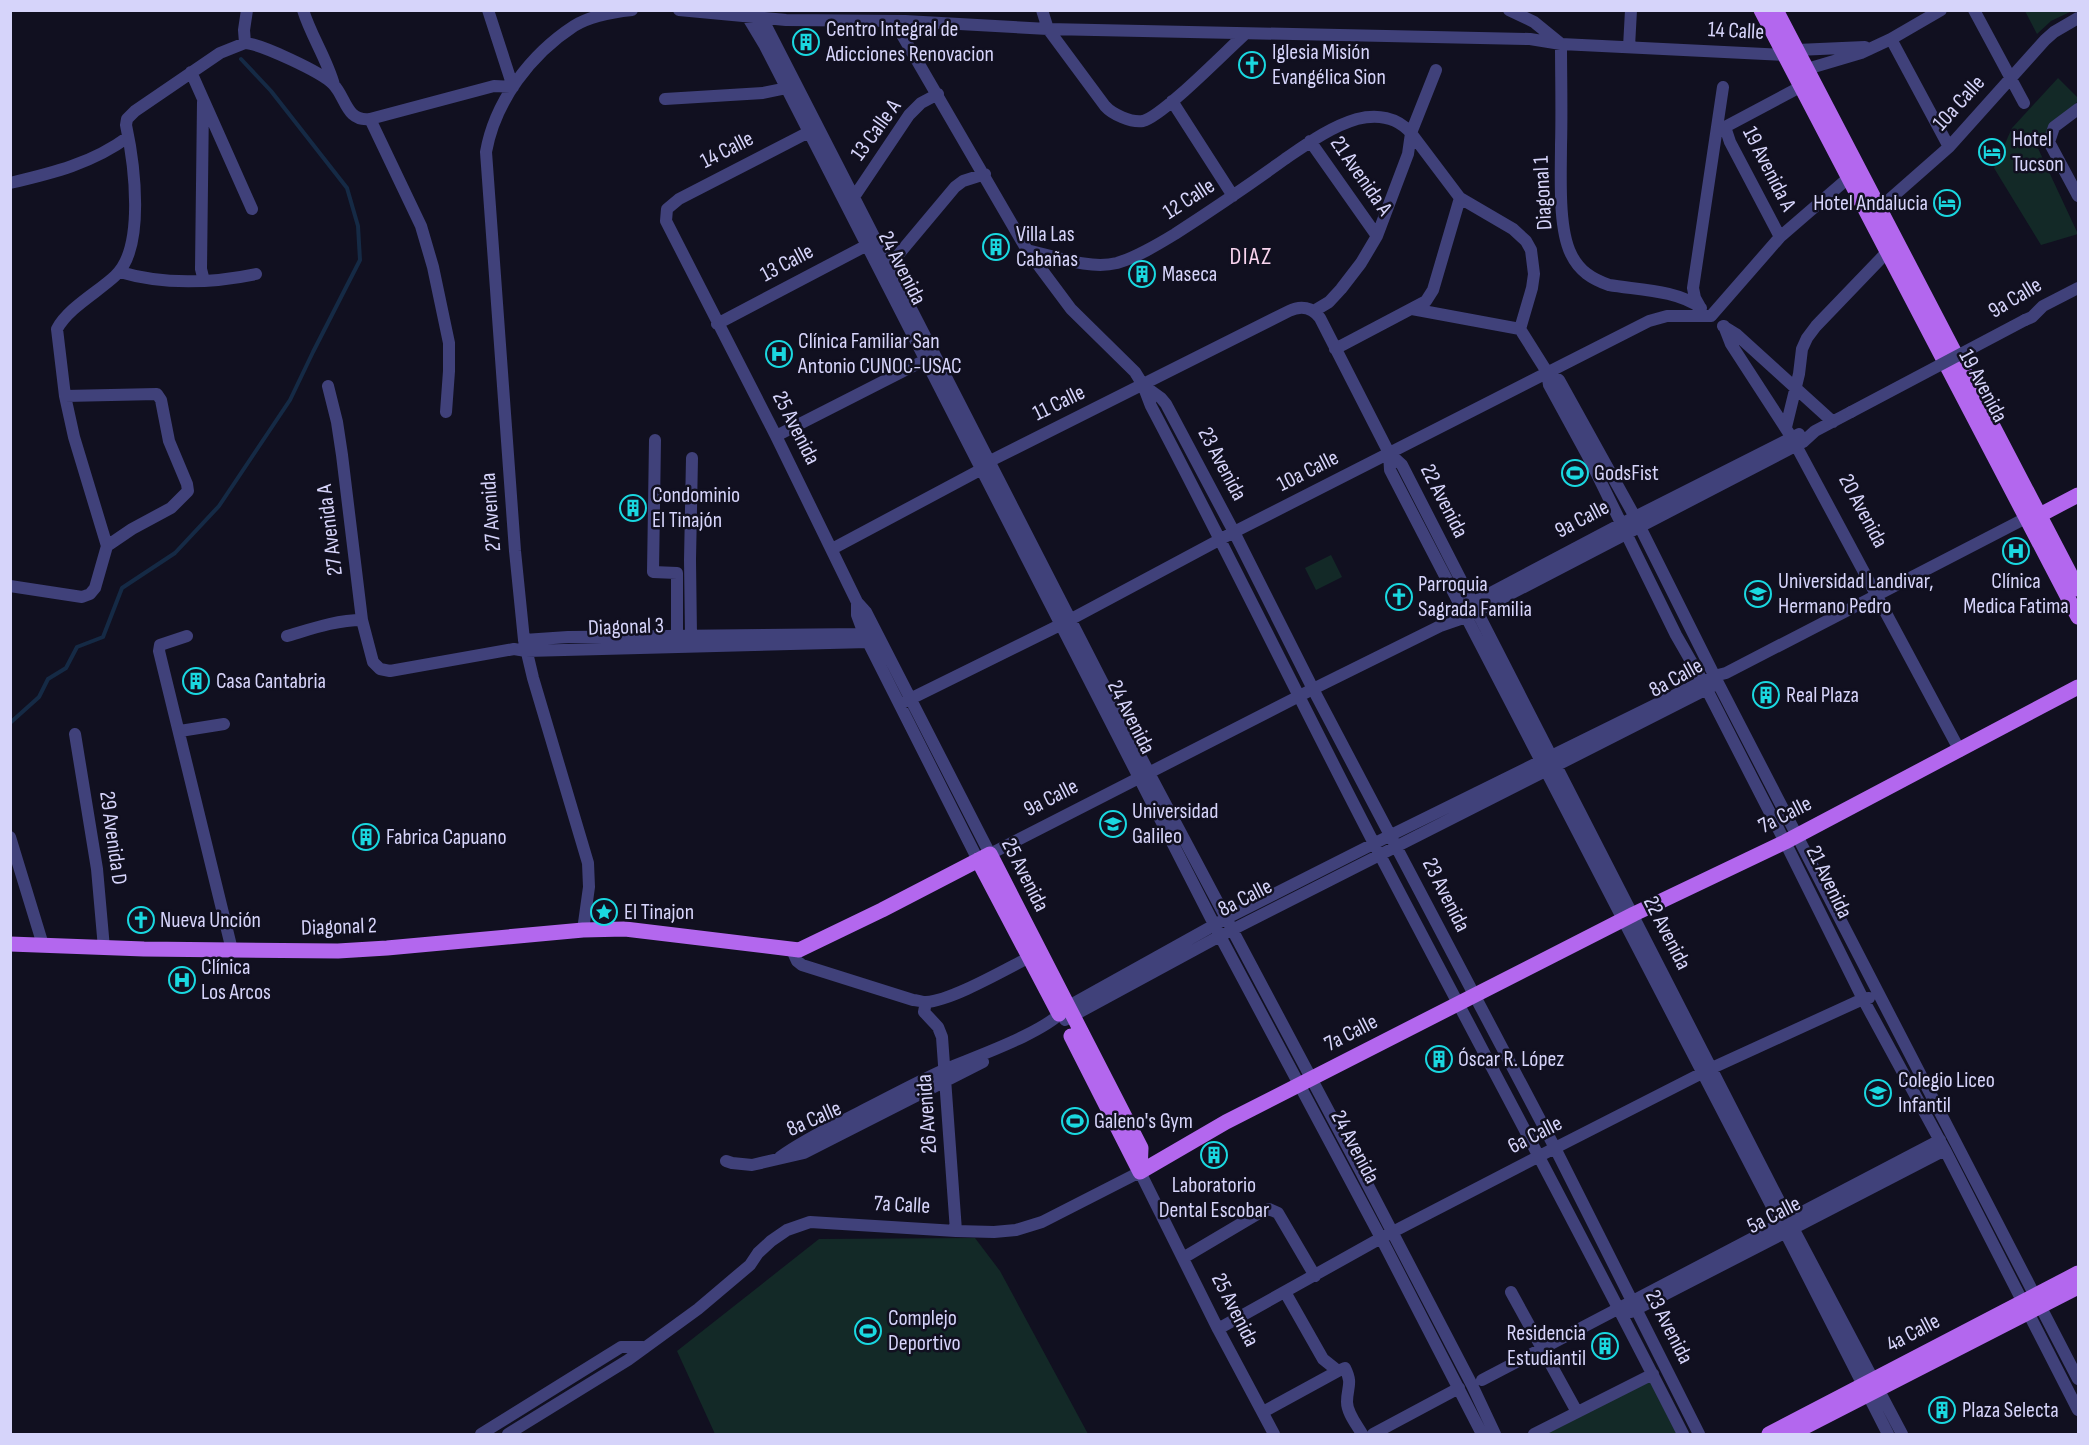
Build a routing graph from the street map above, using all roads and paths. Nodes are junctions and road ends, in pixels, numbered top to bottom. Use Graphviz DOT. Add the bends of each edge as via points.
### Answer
graph roads {
  1 [pos="247,10"];
  2 [pos="303,10"];
  3 [pos="488,10"];
  4 [pos="632,10"];
  5 [pos="679,10"];
  6 [pos="1042,10"];
  7 [pos="1509,10"];
  8 [pos="1631,10"];
  9 [pos="1761,10"];
  10 [pos="1776,10"];
  11 [pos="1941,10"];
  12 [pos="1974,10"];
  13 [pos="785,15"];
  14 [pos="747,16"];
  15 [pos="762,18"];
  16 [pos="901,18"];
  17 [pos="2079,18"];
  18 [pos="1048,29"];
  19 [pos="1245,34"];
  20 [pos="1891,39"];
  21 [pos="245,44"];
  22 [pos="1561,44"];
  23 [pos="1629,47"];
  24 [pos="1872,47"];
  25 [pos="1791,53"];
  26 [pos="1807,69"];
  27 [pos="1436,70"];
  28 [pos="191,72"];
  29 [pos="2009,78"];
  30 [pos="334,85"];
  31 [pos="1802,86"];
  32 [pos="513,87"];
  33 [pos="1723,87"];
  34 [pos="787,88"];
  35 [pos="938,94"];
  36 [pos="665,99"];
  37 [pos="1173,101"];
  38 [pos="203,102"];
  39 [pos="2024,103"];
  40 [pos="2079,109"];
  41 [pos="370,119"];
  42 [pos="1721,127"];
  43 [pos="809,132"];
  44 [pos="1411,133"];
  45 [pos="128,136"];
  46 [pos="1310,141"];
  47 [pos="1949,147"];
  48 [pos="1854,173"];
  49 [pos="985,174"];
  50 [pos="10,183"];
  51 [pos="1233,195"];
  52 [pos="2079,196"];
  53 [pos="854,197"];
  54 [pos="1460,198"];
  55 [pos="252,209"];
  56 [pos="667,209"];
  57 [pos="1875,212"];
  58 [pos="1377,236"];
  59 [pos="1780,237"];
  60 [pos="871,243"];
  61 [pos="1027,250"];
  62 [pos="1888,251"];
  63 [pos="884,267"];
  64 [pos="120,272"];
  65 [pos="256,274"];
  66 [pos="204,281"];
  67 [pos="2079,288"];
  68 [pos="2079,296"];
  69 [pos="1412,309"];
  70 [pos="1312,310"];
  71 [pos="1706,312"];
  72 [pos="2028,319"];
  73 [pos="717,324"];
  74 [pos="1724,326"];
  75 [pos="1520,329"];
  76 [pos="1335,349"];
  77 [pos="930,357"];
  78 [pos="1548,372"];
  79 [pos="1143,385"];
  80 [pos="328,386"];
  81 [pos="1796,389"];
  82 [pos="65,396"];
  83 [pos="446,412"];
  84 [pos="1833,422"];
  85 [pos="776,436"];
  86 [pos="1795,437"];
  87 [pos="655,440"];
  88 [pos="1389,453"];
  89 [pos="692,458"];
  90 [pos="986,465"];
  91 [pos="2079,495"];
  92 [pos="2033,517"];
  93 [pos="1638,522"];
  94 [pos="1623,529"];
  95 [pos="1234,532"];
  96 [pos="1221,540"];
  97 [pos="107,546"];
  98 [pos="832,549"];
  99 [pos="10,586"];
  100 [pos="2079,589"];
  101 [pos="1879,593"];
  102 [pos="1469,610"];
  103 [pos="2079,617"];
  104 [pos="362,620"];
  105 [pos="1067,622"];
  106 [pos="871,635"];
  107 [pos="187,636"];
  108 [pos="287,636"];
  109 [pos="677,636"];
  110 [pos="691,636"];
  111 [pos="525,645"];
  112 [pos="377,668"];
  113 [pos="1713,681"];
  114 [pos="2079,687"];
  115 [pos="1313,689"];
  116 [pos="1299,697"];
  117 [pos="905,702"];
  118 [pos="224,724"];
  119 [pos="180,731"];
  120 [pos="75,734"];
  121 [pos="1963,749"];
  122 [pos="1550,763"];
  123 [pos="1144,775"];
  124 [pos="10,837"];
  125 [pos="1792,838"];
  126 [pos="1394,840"];
  127 [pos="1377,849"];
  128 [pos="984,857"];
  129 [pos="1629,917"];
  130 [pos="1230,924"];
  131 [pos="583,930"];
  132 [pos="1217,930"];
  133 [pos="669,934"];
  134 [pos="10,944"];
  135 [pos="43,945"];
  136 [pos="104,948"];
  137 [pos="232,950"];
  138 [pos="792,950"];
  139 [pos="1030,957"];
  140 [pos="1474,996"];
  141 [pos="1880,997"];
  142 [pos="1863,999"];
  143 [pos="926,1002"];
  144 [pos="1460,1004"];
  145 [pos="1066,1015"];
  146 [pos="1707,1070"];
  147 [pos="945,1075"];
  148 [pos="1305,1082"];
  149 [pos="1942,1145"];
  150 [pos="1555,1148"];
  151 [pos="1540,1156"];
  152 [pos="726,1161"];
  153 [pos="1140,1172"];
  154 [pos="1787,1226"];
  155 [pos="956,1231"];
  156 [pos="1386,1236"];
  157 [pos="1183,1257"];
  158 [pos="2079,1273"];
  159 [pos="1315,1276"];
  160 [pos="2079,1287"];
  161 [pos="1285,1292"];
  162 [pos="1511,1292"];
  163 [pos="2032,1304"];
  164 [pos="1634,1305"];
  165 [pos="1620,1313"];
  166 [pos="1218,1329"];
  167 [pos="643,1347"];
  168 [pos="1542,1350"];
  169 [pos="1338,1371"];
  170 [pos="1653,1374"];
  171 [pos="2079,1379"];
  172 [pos="1482,1380"];
  173 [pos="1459,1388"];
  174 [pos="1870,1388"];
  175 [pos="2079,1410"];
  176 [pos="1263,1412"];
  177 [pos="1577,1412"];
  178 [pos="1394,1429"];
  179 [pos="481,1434"];
  180 [pos="508,1434"];
  181 [pos="1274,1434"];
  182 [pos="1362,1434"];
  183 [pos="1372,1434"];
  184 [pos="1482,1434"];
  185 [pos="1495,1434"];
  186 [pos="1534,1434"];
  187 [pos="1683,1434"];
  188 [pos="1699,1434"];
  189 [pos="1769,1434"];
  190 [pos="1791,1434"];
  191 [pos="1888,1434"];
  192 [pos="1902,1434"];
  1 -- 21 [label="street"];
  2 -- 30 [label="street"];
  3 -- 32 [label="street"];
  4 -- 32 [label="street" via="575,25 541,54"];
  5 -- 14 [label="street, 14 Calle"];
  6 -- 18 [label="street"];
  7 -- 22 [label="street" via="1534,22"];
  8 -- 23 [label="street"];
  9 -- 25 [label="main road, 19 Avenida"];
  10 -- 25 [label="main road, 19 Avenida"];
  11 -- 20 [label="street, 14 Calle"];
  12 -- 29 [label="street"];
  13 -- 15 [label="street, 14 Calle"];
  13 -- 16 [label="street, 14 Calle"];
  14 -- 15 [label="street, 14 Calle"];
  14 -- 34 [label="street, 24 Avenida"];
  15 -- 53 [label="street, 24 Avenida"];
  16 -- 18 [label="street, 14 Calle"];
  16 -- 35 [label="street, 23 Avenida"];
  17 -- 29 [label="street, 10a Calle" via="2045,40"];
  18 -- 19 [label="street, 14 Calle"];
  18 -- 37 [label="street" via="1112,112 1143,120"];
  19 -- 22 [label="street, 14 Calle" via="1530,39"];
  19 -- 37 [label="street"];
  20 -- 24 [label="street, 14 Calle"];
  20 -- 47 [label="street"];
  21 -- 28 [label="street" via="220,53"];
  21 -- 30 [label="street" via="257,45"];
  22 -- 23 [label="street, 14 Calle"];
  22 -- 71 [label="street, Diagonal 1" via="1562,207 1571,254 1586,274 1598,281 1685,298"];
  23 -- 25 [label="street, 14 Calle"];
  24 -- 25 [label="street, 14 Calle"];
  24 -- 26 [label="street, 14 Calle"];
  25 -- 26 [label="main road, 19 Avenida"];
  25 -- 31 [label="main road, 19 Avenida"];
  26 -- 48 [label="main road, 19 Avenida"];
  27 -- 44 [label="street, 11 Calle"];
  28 -- 38 [label="street"];
  28 -- 45 [label="street" via="130,115 126,125"];
  29 -- 39 [label="street"];
  29 -- 47 [label="street, 10a Calle"];
  30 -- 41 [label="street" via="355,117"];
  31 -- 42 [label="street"];
  31 -- 48 [label="main road, 19 Avenida"];
  32 -- 41 [label="street" via="494,86"];
  32 -- 111 [label="street, 27 Avenida" via="503,100 488,138 486,172"];
  33 -- 42 [label="street"];
  34 -- 36 [label="street"];
  34 -- 43 [label="street, 24 Avenida"];
  35 -- 49 [label="street, 23 Avenida"];
  35 -- 53 [label="street, 13 Calle A" via="909,115"];
  37 -- 51 [label="street"];
  38 -- 55 [label="street"];
  38 -- 66 [label="street"];
  40 -- 52 [label="street" via="2060,122 2049,142"];
  41 -- 83 [label="street" via="421,226 433,267 449,343"];
  42 -- 59 [label="street, 19 Avenida A"];
  42 -- 71 [label="street" via="1694,288 1695,298"];
  43 -- 56 [label="street, 14 Calle" via="679,198"];
  43 -- 60 [label="street, 24 Avenida"];
  44 -- 46 [label="street, 12 Calle" via="1388,118 1359,119"];
  44 -- 54 [label="street"];
  44 -- 58 [label="street, 11 Calle" via="1408,154"];
  45 -- 50 [label="street" via="97,157"];
  45 -- 64 [label="street" via="135,220"];
  46 -- 51 [label="street, 12 Calle"];
  46 -- 58 [label="street, 21 Avenida A"];
  47 -- 57 [label="street, 10a Calle"];
  48 -- 57 [label="main road, 19 Avenida"];
  48 -- 59 [label="street"];
  49 -- 61 [label="street, 23 Avenida"];
  49 -- 63 [label="street" via="955,187"];
  51 -- 61 [label="street, 12 Calle" via="1163,241 1117,263 1091,264"];
  53 -- 60 [label="street, 24 Avenida"];
  54 -- 69 [label="street" via="1432,290 1426,301"];
  54 -- 75 [label="street" via="1513,229 1531,250 1534,274"];
  56 -- 73 [label="street, 25 Avenida" via="668,226"];
  57 -- 62 [label="main road, 19 Avenida"];
  57 -- 92 [label="main road, 19 Avenida"];
  58 -- 70 [label="street, 11 Calle" via="1341,290 1329,302"];
  59 -- 71 [label="street"];
  60 -- 63 [label="street, 24 Avenida"];
  60 -- 73 [label="street, 13 Calle"];
  61 -- 79 [label="street, 23 Avenida" via="1071,309 1135,372"];
  62 -- 81 [label="street" via="1807,338"];
  62 -- 92 [label="main road, 19 Avenida"];
  63 -- 77 [label="street, 24 Avenida"];
  64 -- 66 [label="street"];
  64 -- 82 [label="street" via="58,326"];
  65 -- 66 [label="street"];
  67 -- 72 [label="street, 9a Calle" via="2043,306"];
  68 -- 72 [label="street"];
  69 -- 75 [label="street"];
  69 -- 76 [label="street"];
  70 -- 76 [label="street, 22 Avenida"];
  70 -- 79 [label="street, 11 Calle" via="1299,307 1289,311"];
  71 -- 74 [label="street, 20 Avenida"];
  71 -- 78 [label="street, 10a Calle" via="1658,318"];
  72 -- 84 [label="street, 9a Calle, bridge"];
  73 -- 85 [label="street, 25 Avenida"];
  74 -- 81 [label="street, 20 Avenida"];
  74 -- 86 [label="street, 20 Avenida" via="1743,363"];
  75 -- 78 [label="street, 21 Avenida"];
  76 -- 88 [label="street, 22 Avenida"];
  77 -- 85 [label="street"];
  77 -- 90 [label="street, 24 Avenida"];
  78 -- 88 [label="street, 10a Calle"];
  78 -- 93 [label="street, 21 Avenida" via="1559,380"];
  78 -- 94 [label="street, 21 Avenida" via="1549,385"];
  79 -- 90 [label="street, 11 Calle"];
  79 -- 95 [label="street, 23 Avenida" via="1166,404"];
  79 -- 96 [label="street, 23 Avenida"];
  80 -- 104 [label="street, 27 Avenida A" via="342,454"];
  81 -- 84 [label="street, 20 Avenida"];
  81 -- 86 [label="street"];
  82 -- 97 [label="street"];
  82 -- 97 [label="street" via="157,394 169,441 189,491 171,508"];
  84 -- 86 [label="street, 9a Calle"];
  85 -- 98 [label="street, 25 Avenida"];
  86 -- 93 [label="street, 9a Calle"];
  86 -- 101 [label="street, 20 Avenida"];
  87 -- 109 [label="street" via="653,572 677,573"];
  88 -- 95 [label="street, 10a Calle"];
  88 -- 102 [label="street, 22 Avenida" via="1390,470"];
  89 -- 110 [label="street"];
  90 -- 98 [label="street, 11 Calle"];
  90 -- 105 [label="street, 24 Avenida"];
  91 -- 92 [label="main road, 8a Calle"];
  92 -- 100 [label="main road, 19 Avenida"];
  92 -- 101 [label="street, 8a Calle"];
  92 -- 103 [label="main road, 19 Avenida"];
  93 -- 94 [label="street, 9a Calle"];
  93 -- 113 [label="street, 21 Avenida"];
  94 -- 102 [label="street, 9a Calle"];
  94 -- 113 [label="street, 21 Avenida" via="1676,635"];
  95 -- 96 [label="street, 10a Calle"];
  95 -- 115 [label="street, 23 Avenida"];
  96 -- 105 [label="street, 10a Calle"];
  96 -- 116 [label="street, 23 Avenida"];
  97 -- 99 [label="street" via="90,594 82,597"];
  98 -- 106 [label="street, 25 Avenida" via="856,602 866,612"];
  101 -- 113 [label="street, 8a Calle"];
  101 -- 121 [label="street, 20 Avenida"];
  102 -- 115 [label="street, 9a Calle"];
  102 -- 122 [label="street, 22 Avenida"];
  104 -- 108 [label="street" via="333,623"];
  104 -- 112 [label="street, 27 Avenida A"];
  105 -- 117 [label="street, 10a Calle"];
  105 -- 123 [label="street, 24 Avenida"];
  106 -- 110 [label="street, Diagonal 3"];
  106 -- 111 [label="street, Diagonal 3"];
  106 -- 117 [label="street, 25 Avenida"];
  107 -- 119 [label="street" via="159,647"];
  109 -- 110 [label="street, Diagonal 3"];
  109 -- 111 [label="street, Diagonal 3" via="568,637"];
  111 -- 112 [label="street, Diagonal 3" via="390,671"];
  111 -- 131 [label="street, 27 Avenida" via="588,863"];
  113 -- 122 [label="street, 8a Calle"];
  113 -- 125 [label="street, 21 Avenida"];
  114 -- 121 [label="main road, 7a Calle"];
  115 -- 116 [label="street, 9a Calle"];
  115 -- 126 [label="street, 23 Avenida"];
  116 -- 123 [label="street, 9a Calle"];
  116 -- 127 [label="street, 23 Avenida"];
  117 -- 128 [label="street, 25 Avenida"];
  118 -- 119 [label="street"];
  119 -- 137 [label="street"];
  120 -- 136 [label="street, 29 Avenida D" via="97,869"];
  121 -- 125 [label="main road, 7a Calle"];
  122 -- 126 [label="street, 8a Calle"];
  122 -- 129 [label="street, 22 Avenida"];
  123 -- 128 [label="street, 9a Calle"];
  123 -- 130 [label="street, 24 Avenida"];
  123 -- 132 [label="street, 24 Avenida"];
  124 -- 135 [label="street"];
  125 -- 129 [label="main road, 7a Calle"];
  125 -- 141 [label="street, 21 Avenida"];
  125 -- 142 [label="street, 21 Avenida"];
  126 -- 127 [label="street, 8a Calle"];
  126 -- 140 [label="street, 23 Avenida"];
  127 -- 130 [label="street, 8a Calle"];
  127 -- 144 [label="street, 23 Avenida"];
  128 -- 138 [label="main road, 9a Calle" via="816,944"];
  128 -- 139 [label="main road, 25 Avenida"];
  128 -- 145 [label="main road, 25 Avenida"];
  129 -- 140 [label="main road, 7a Calle"];
  129 -- 146 [label="street, 22 Avenida"];
  130 -- 132 [label="street, 8a Calle"];
  130 -- 148 [label="street, 24 Avenida"];
  131 -- 133 [label="main road, Diagonal 2"];
  131 -- 137 [label="main road, Diagonal 2" via="387,948"];
  132 -- 145 [label="street, 8a Calle"];
  132 -- 148 [label="street, 24 Avenida"];
  133 -- 138 [label="main road, 9a Calle"];
  134 -- 135 [label="main road, Diagonal 2"];
  135 -- 136 [label="main road, Diagonal 2"];
  136 -- 137 [label="main road, Diagonal 2"];
  138 -- 143 [label="street" via="802,965"];
  139 -- 143 [label="street" via="953,994"];
  139 -- 145 [label="main road, 25 Avenida"];
  140 -- 144 [label="main road, 7a Calle"];
  140 -- 150 [label="street, 23 Avenida"];
  141 -- 142 [label="street, 6a Calle"];
  141 -- 163 [label="street, 21 Avenida"];
  142 -- 146 [label="street, 6a Calle"];
  142 -- 149 [label="street, 21 Avenida"];
  143 -- 147 [label="street, 26 Avenida" via="924,1012 940,1031"];
  144 -- 148 [label="main road, 7a Calle"];
  144 -- 151 [label="street, 23 Avenida"];
  145 -- 147 [label="street, 8a Calle"];
  145 -- 153 [label="main road, 25 Avenida" via="1141,1148"];
  146 -- 150 [label="street, 6a Calle"];
  146 -- 154 [label="street, 22 Avenida"];
  147 -- 152 [label="street, 8a Calle" via="854,1121 801,1142 780,1157 752,1165"];
  147 -- 155 [label="street, 26 Avenida"];
  148 -- 153 [label="main road, 7a Calle"];
  148 -- 156 [label="street, 24 Avenida"];
  149 -- 154 [label="street, 5a Calle"];
  149 -- 163 [label="street, 21 Avenida"];
  150 -- 151 [label="street, 6a Calle"];
  150 -- 164 [label="street, 23 Avenida"];
  151 -- 156 [label="street, 6a Calle"];
  151 -- 165 [label="street, 23 Avenida"];
  153 -- 155 [label="street, 7a Calle" via="1042,1222 1016,1230"];
  153 -- 157 [label="street, 25 Avenida"];
  154 -- 164 [label="street, 5a Calle"];
  154 -- 174 [label="street, 22 Avenida"];
  155 -- 167 [label="street, 7a Calle" via="810,1222 788,1230 698,1309"];
  156 -- 159 [label="street, 6a Calle"];
  156 -- 173 [label="street, 24 Avenida"];
  156 -- 185 [label="street, 24 Avenida"];
  157 -- 159 [label="street" via="1269,1209 1278,1213"];
  157 -- 166 [label="street, 25 Avenida"];
  158 -- 163 [label="main road, 4a Calle"];
  159 -- 161 [label="street, 6a Calle"];
  160 -- 163 [label="main road, 4a Calle"];
  161 -- 166 [label="street, 6a Calle"];
  161 -- 169 [label="street" via="1323,1359"];
  162 -- 168 [label="street"];
  163 -- 171 [label="street, 21 Avenida"];
  163 -- 174 [label="main road, 4a Calle"];
  163 -- 175 [label="street, 21 Avenida"];
  164 -- 165 [label="street, 5a Calle"];
  164 -- 188 [label="street, 23 Avenida"];
  165 -- 168 [label="street, 5a Calle"];
  165 -- 170 [label="street, 23 Avenida"];
  166 -- 176 [label="street, 25 Avenida"];
  167 -- 179 [label="street, 7a Calle" via="621,1347"];
  167 -- 180 [label="street, 7a Calle"];
  168 -- 172 [label="street, 5a Calle"];
  168 -- 177 [label="street"];
  169 -- 176 [label="street"];
  169 -- 182 [label="street" via="1345,1368 1349,1376 1347,1404"];
  170 -- 177 [label="street"];
  170 -- 187 [label="street, 23 Avenida"];
  173 -- 178 [label="street"];
  173 -- 184 [label="street, 24 Avenida"];
  174 -- 189 [label="main road, 4a Calle"];
  174 -- 190 [label="main road, 4a Calle"];
  174 -- 191 [label="street, 22 Avenida"];
  174 -- 192 [label="street, 22 Avenida"];
  176 -- 181 [label="street, 25 Avenida"];
  177 -- 186 [label="street"];
  178 -- 183 [label="street"];
}
